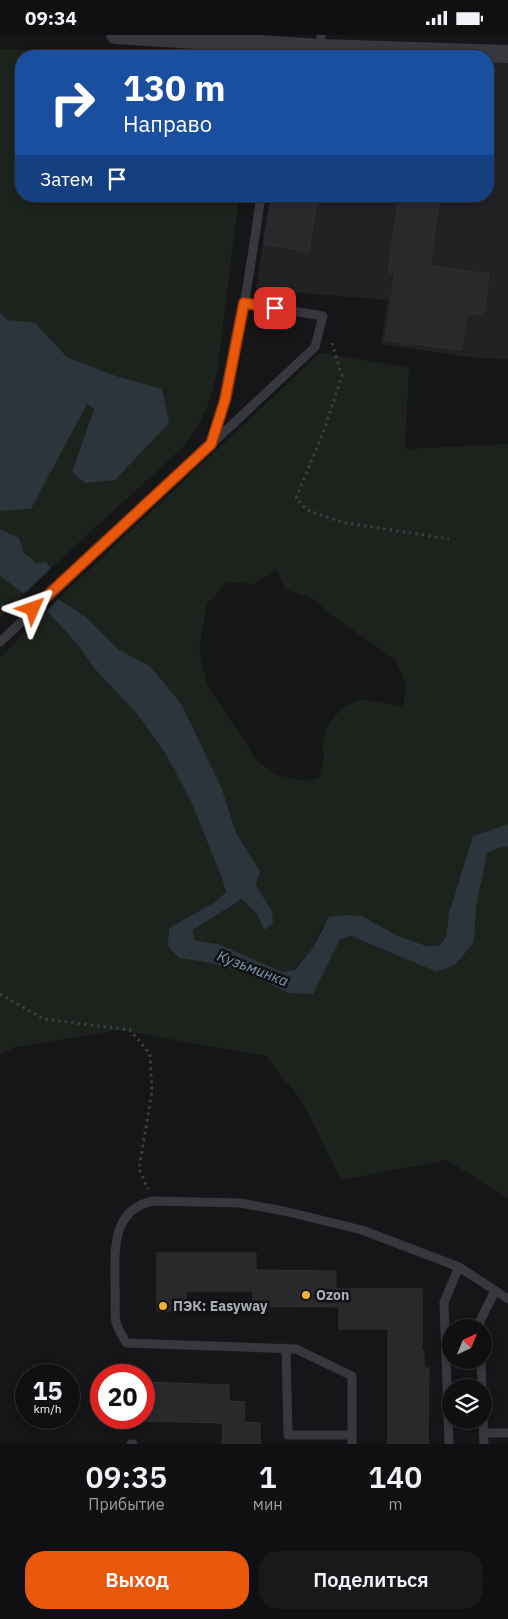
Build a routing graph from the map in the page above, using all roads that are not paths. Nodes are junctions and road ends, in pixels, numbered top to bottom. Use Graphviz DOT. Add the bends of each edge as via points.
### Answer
graph roads {
  1 [pos="115,35"];
  2 [pos="321,42"];
  3 [pos="281,50"];
  4 [pos="446,50"];
  5 [pos="494,53"];
  6 [pos="508,54"];
  7 [pos="260,202"];
  8 [pos="244,303"];
  9 [pos="211,444"];
  10 [pos="0,642"];
  11 [pos="459,1267"];
  12 [pos="495,1291"];
  13 [pos="508,1299"];
  14 [pos="481,1319"];
  15 [pos="286,1349"];
  16 [pos="484,1429"];
  17 [pos="484,1433"];
  18 [pos="508,1433"];
  19 [pos="352,1439"];
  20 [pos="449,1444"];
  21 [pos="484,1444"];
  1 -- 3 [label="street"];
  2 -- 3 [label="street"];
  2 -- 4 [label="street"];
  5 -- 6 [label="street"];
  7 -- 8 [label="lane"];
  8 -- 9 [label="lane" via="225,400"];
  8 -- 9 [label="lane" via="323,316 315,347"];
  9 -- 10 [label="lane"];
  11 -- 12 [label="lane"];
  11 -- 15 [label="lane" via="362,1230 240,1203 153,1201 140,1204 131,1211 114,1245 116,1322 126,1343"];
  11 -- 20 [label="lane" via="444,1301"];
  12 -- 13 [label="lane"];
  12 -- 14 [label="lane"];
  15 -- 19 [label="lane" via="296,1349 352,1376"];
  15 -- 19 [label="lane" via="288,1435"];
  16 -- 17 [label="lane"];
  17 -- 18 [label="lane"];
  17 -- 21 [label="lane"];
}
